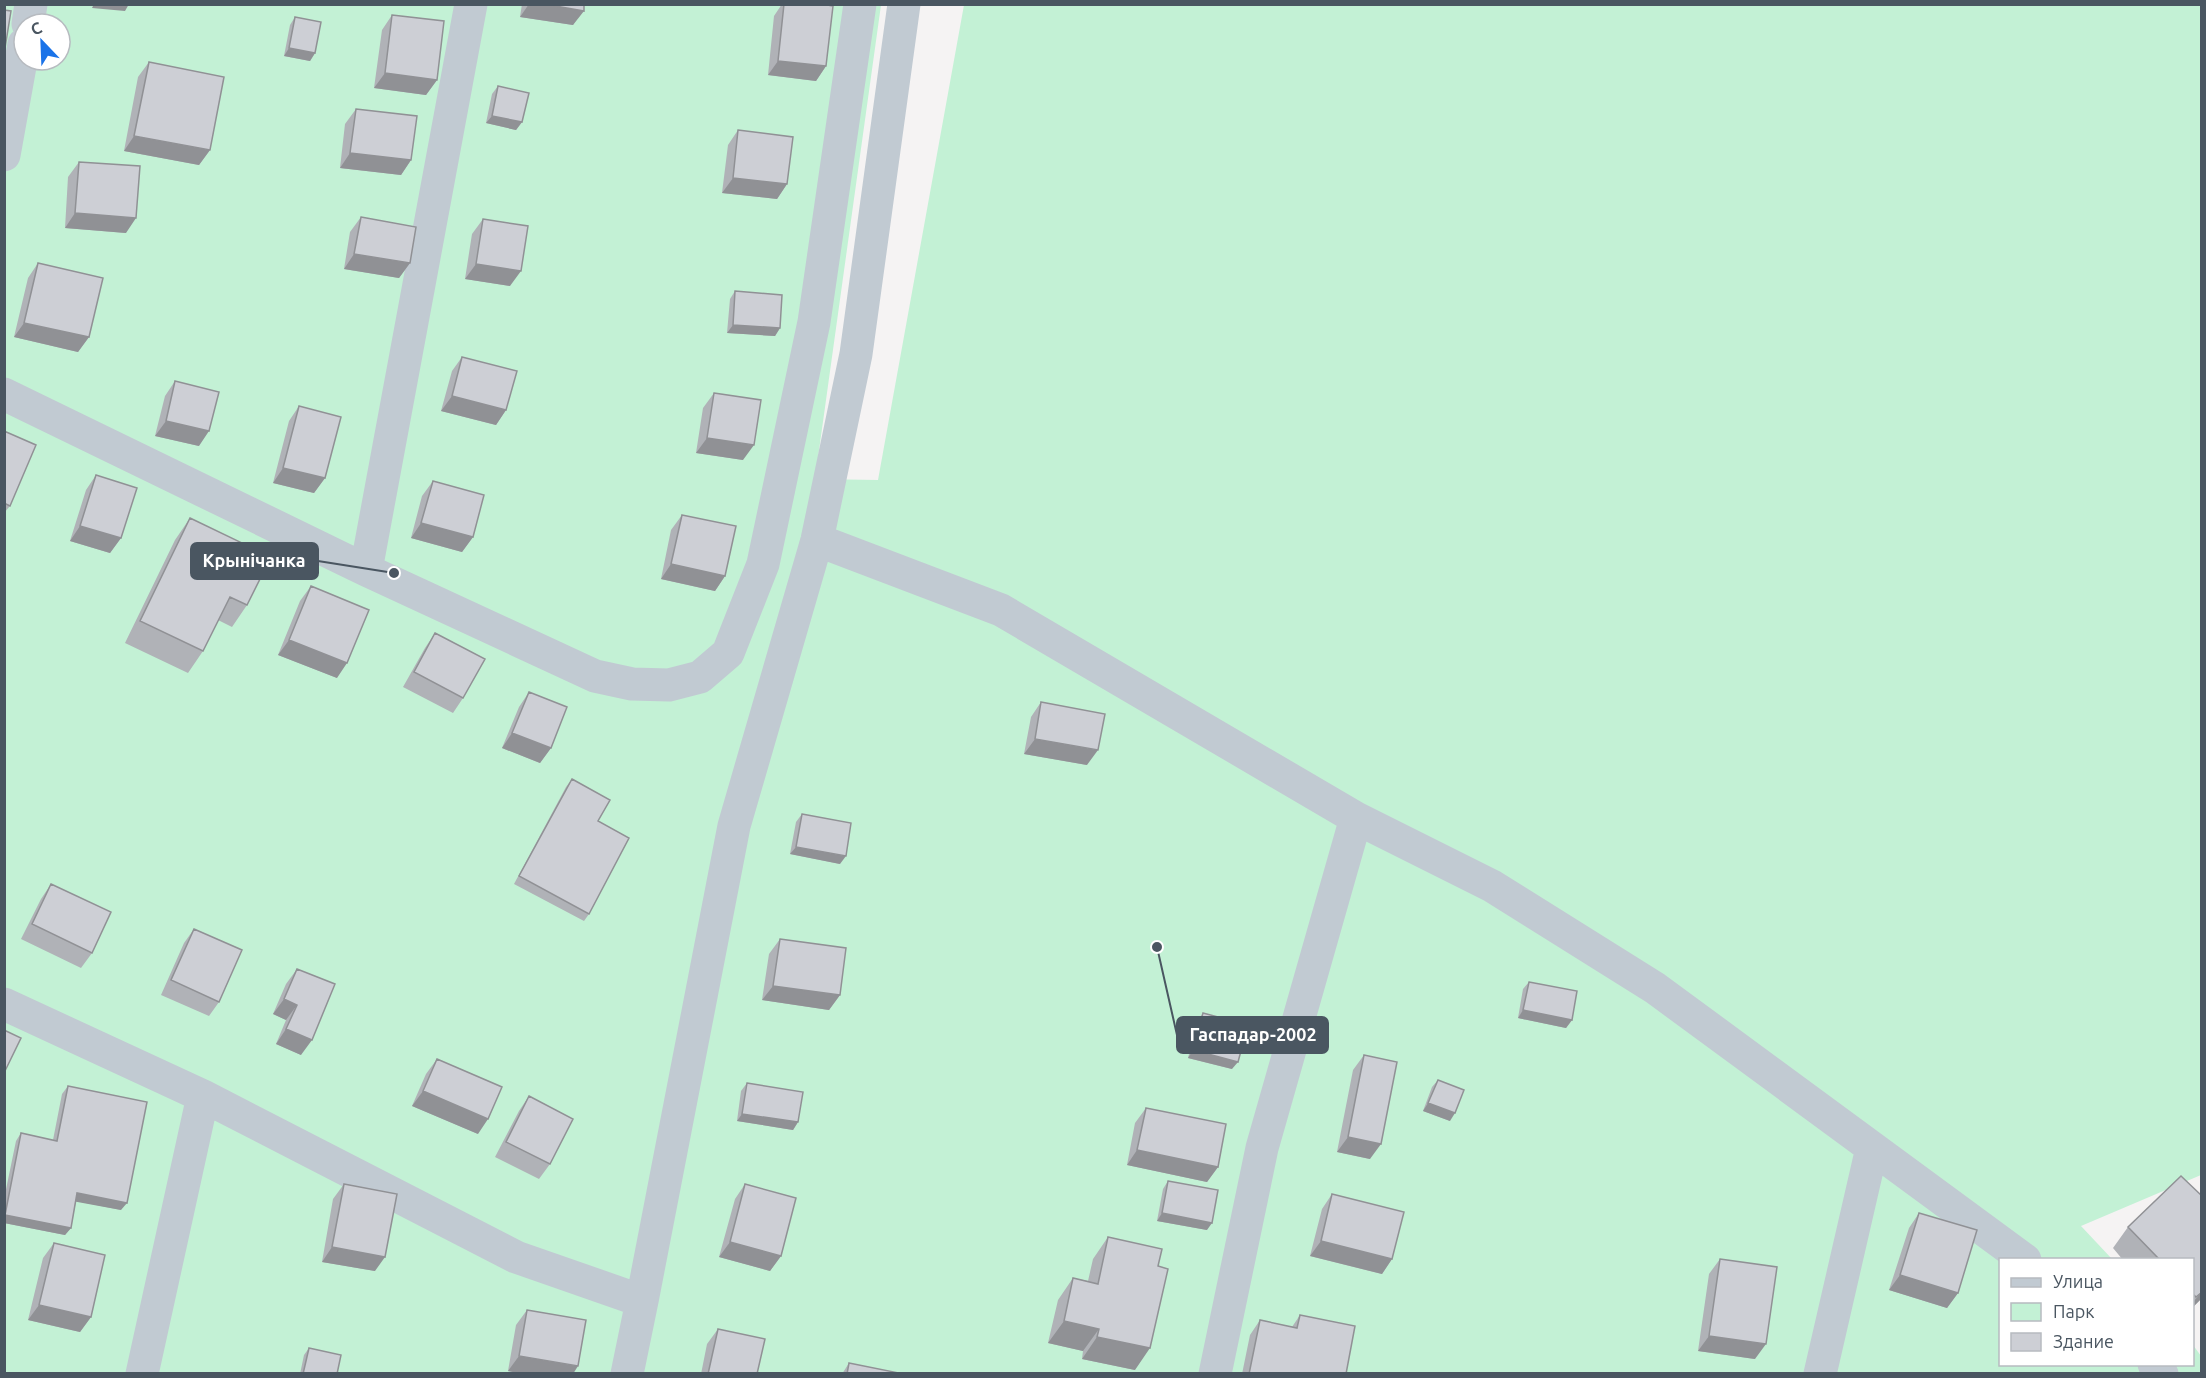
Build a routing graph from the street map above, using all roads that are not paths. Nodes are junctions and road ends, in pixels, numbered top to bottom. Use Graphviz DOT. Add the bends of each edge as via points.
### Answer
graph roads {
  1 [pos="471,4"];
  2 [pos="861,4"];
  3 [pos="904,4"];
  4 [pos="19,72"];
  5 [pos="4,155"];
  6 [pos="4,394"];
  7 [pos="817,540"];
  8 [pos="366,570"];
  9 [pos="1356,818"];
  10 [pos="4,1004"];
  11 [pos="203,1096"];
  12 [pos="1872,1148"];
  13 [pos="2022,1258"];
  14 [pos="642,1301"];
  15 [pos="142,1374"];
  16 [pos="627,1374"];
  17 [pos="1215,1374"];
  18 [pos="1820,1374"];
  1 -- 8 [label="street"];
  2 -- 8 [label="street" via="814,322 763,564 728,653 700,677 669,685 632,684 596,676"];
  3 -- 7 [label="street" via="856,354"];
  4 -- 5 [label="street"];
  6 -- 8 [label="street"];
  7 -- 9 [label="street" via="1001,610"];
  7 -- 14 [label="street" via="734,826"];
  9 -- 12 [label="street" via="1492,886 1655,988"];
  9 -- 17 [label="street" via="1262,1148"];
  10 -- 11 [label="street"];
  11 -- 14 [label="street" via="516,1257"];
  11 -- 15 [label="street"];
  12 -- 13 [label="street"];
  12 -- 18 [label="street"];
  14 -- 16 [label="street"];
}
